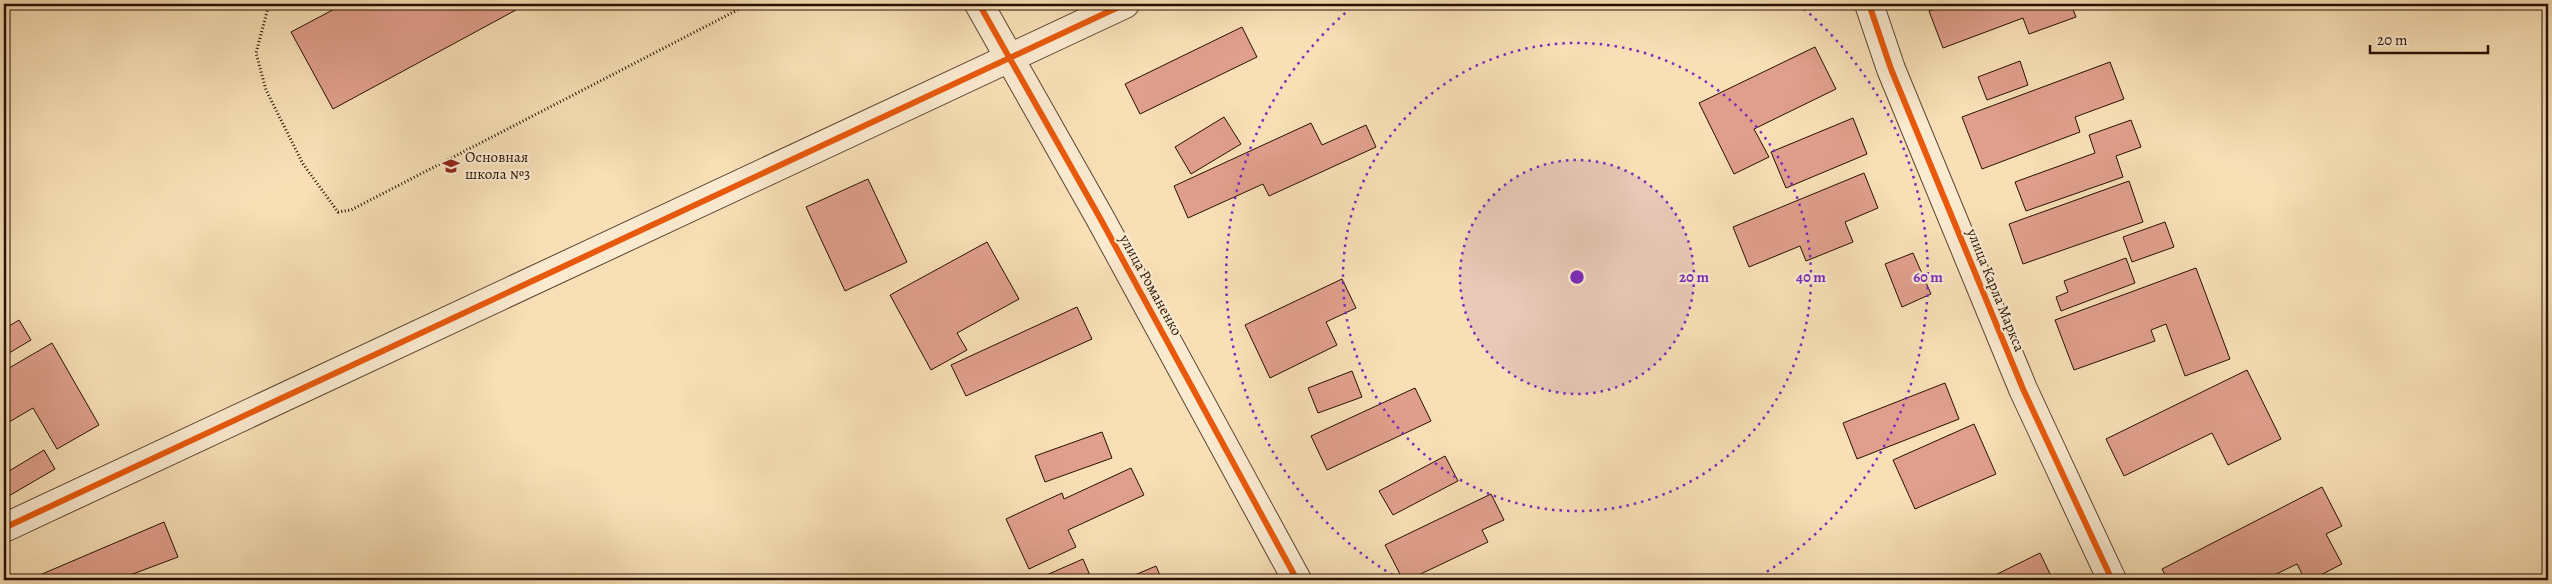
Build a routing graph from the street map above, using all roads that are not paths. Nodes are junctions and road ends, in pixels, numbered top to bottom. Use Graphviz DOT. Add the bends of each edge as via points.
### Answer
graph roads {
  1 [pos="979,4"];
  2 [pos="1125,4"];
  3 [pos="1869,4"];
  4 [pos="1008,56"];
  5 [pos="4,528"];
  6 [pos="1297,580"];
  7 [pos="2112,580"];
  1 -- 4 [label="street, улица Романенко"];
  2 -- 4 [label="street"];
  3 -- 7 [label="street, улица Карла Маркса" via="1891,69 2023,389"];
  4 -- 5 [label="street"];
  4 -- 6 [label="street, улица Романенко"];
}
